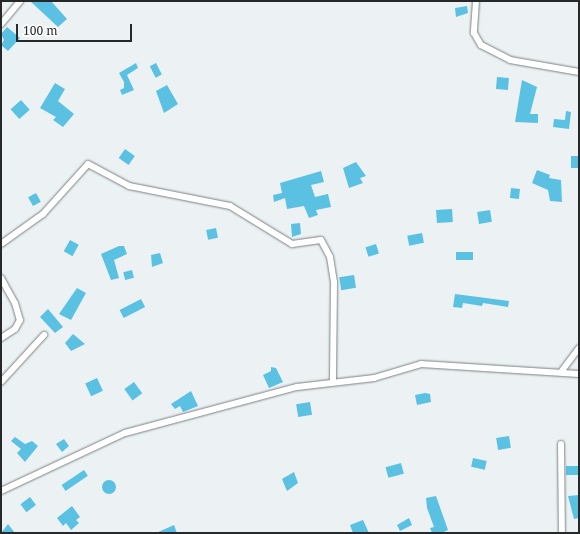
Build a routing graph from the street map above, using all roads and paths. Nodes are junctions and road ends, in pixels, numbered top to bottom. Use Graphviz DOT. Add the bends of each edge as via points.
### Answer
graph roads {
  1 [pos="20,1"];
  2 [pos="476,1"];
  3 [pos="1,24"];
  4 [pos="579,72"];
  5 [pos="1,244"];
  6 [pos="1,278"];
  7 [pos="44,336"];
  8 [pos="1,338"];
  9 [pos="579,348"];
  10 [pos="561,372"];
  11 [pos="579,374"];
  12 [pos="1,382"];
  13 [pos="333,382"];
  14 [pos="561,444"];
  15 [pos="1,491"];
  16 [pos="562,533"];
  1 -- 3 [label="street"];
  2 -- 4 [label="street" via="474,33 481,45 510,60"];
  5 -- 13 [label="street" via="43,214 88,164 129,186 230,206 292,244 322,240 330,257 334,282"];
  6 -- 8 [label="street" via="15,303 20,320 15,329"];
  7 -- 12 [label="street"];
  9 -- 10 [label="street"];
  10 -- 11 [label="street"];
  10 -- 13 [label="street" via="421,364 374,378"];
  13 -- 15 [label="street" via="290,389 125,433"];
  14 -- 16 [label="street"];
}
